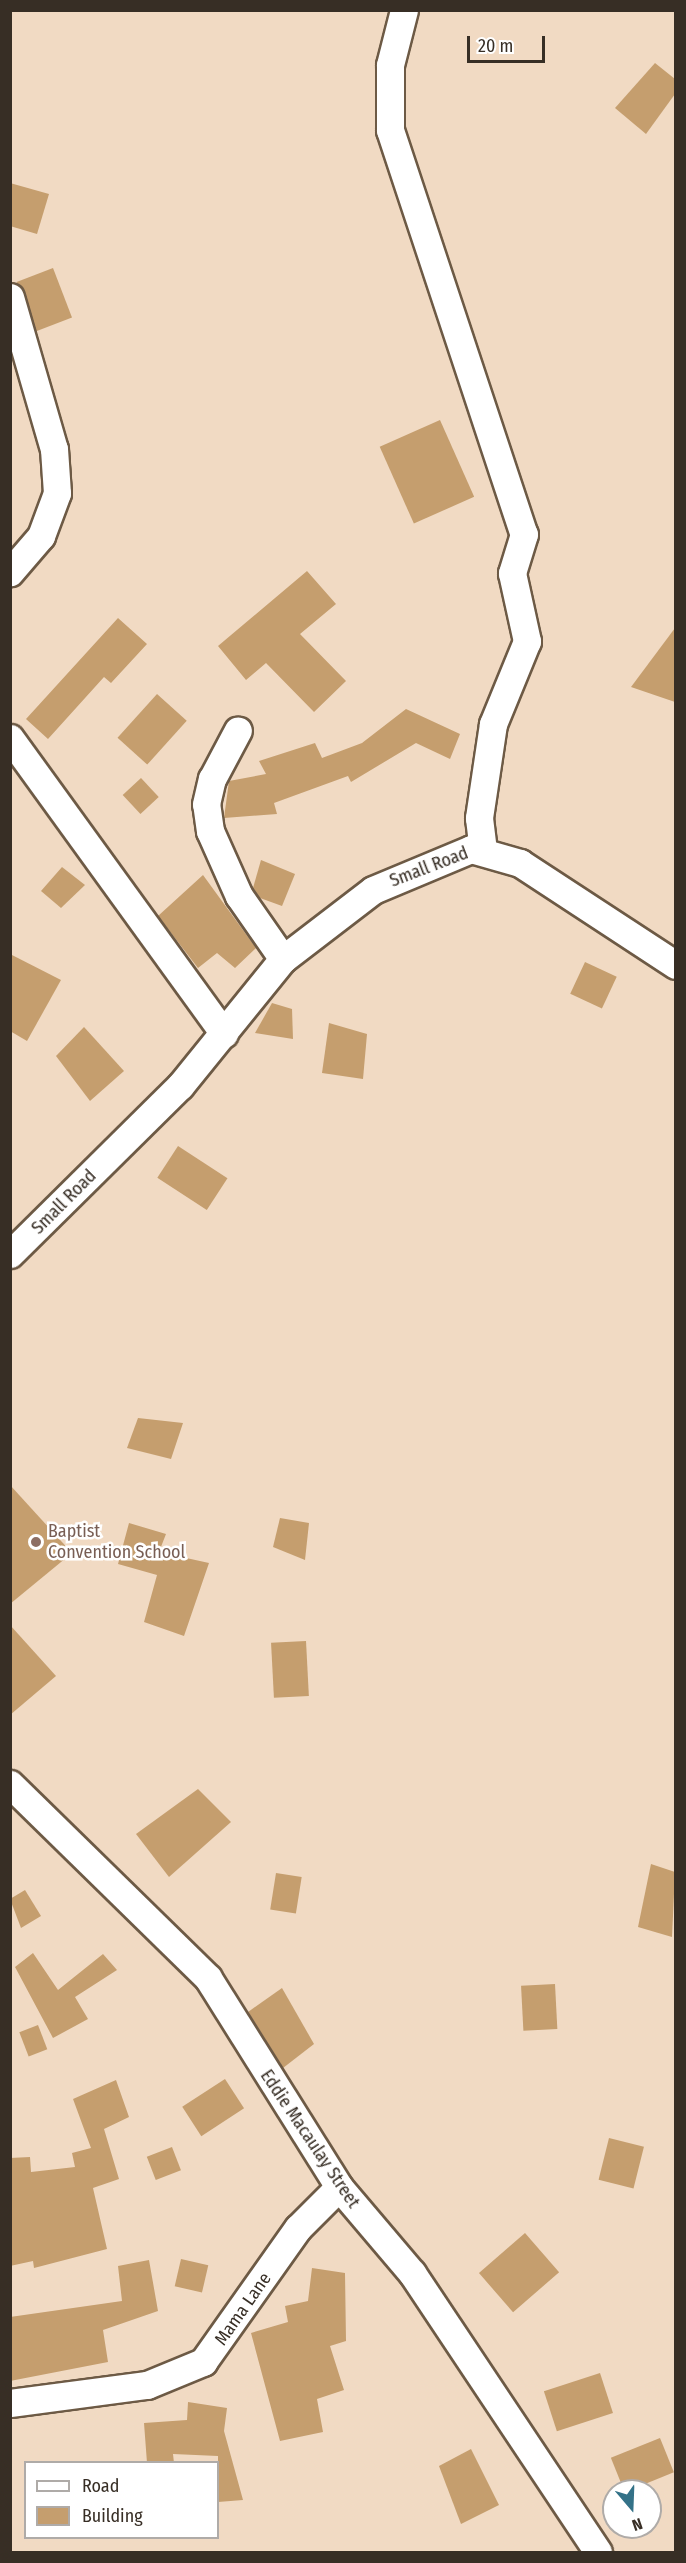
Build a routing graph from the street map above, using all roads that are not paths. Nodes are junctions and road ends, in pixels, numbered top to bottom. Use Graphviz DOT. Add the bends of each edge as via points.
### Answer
graph roads {
  1 [pos="405,10"];
  2 [pos="10,297"];
  3 [pos="10,572"];
  4 [pos="238,730"];
  5 [pos="10,738"];
  6 [pos="483,849"];
  7 [pos="283,959"];
  8 [pos="675,965"];
  9 [pos="224,1034"];
  10 [pos="10,1254"];
  11 [pos="10,1784"];
  12 [pos="339,2187"];
  13 [pos="10,2403"];
  14 [pos="598,2553"];
  1 -- 6 [label="street" via="390,65 390,129 524,534 512,573 527,641 493,724 479,818"];
  2 -- 3 [label="street" via="54,449 57,493 41,536"];
  4 -- 7 [label="street" via="212,779 206,804 210,831 239,896"];
  5 -- 9 [label="street"];
  6 -- 7 [label="street, Small Road" via="454,854 373,890"];
  6 -- 8 [label="street, Small Road" via="527,867"];
  7 -- 9 [label="street, Small Road"];
  9 -- 10 [label="street, Small Road" via="180,1086"];
  11 -- 12 [label="street, Eddie Macaulay Street" via="208,1978"];
  12 -- 13 [label="street, Mama Lane" via="298,2228 203,2362 147,2385"];
  12 -- 14 [label="street, Eddie Macaulay Street" via="412,2273"];
}
